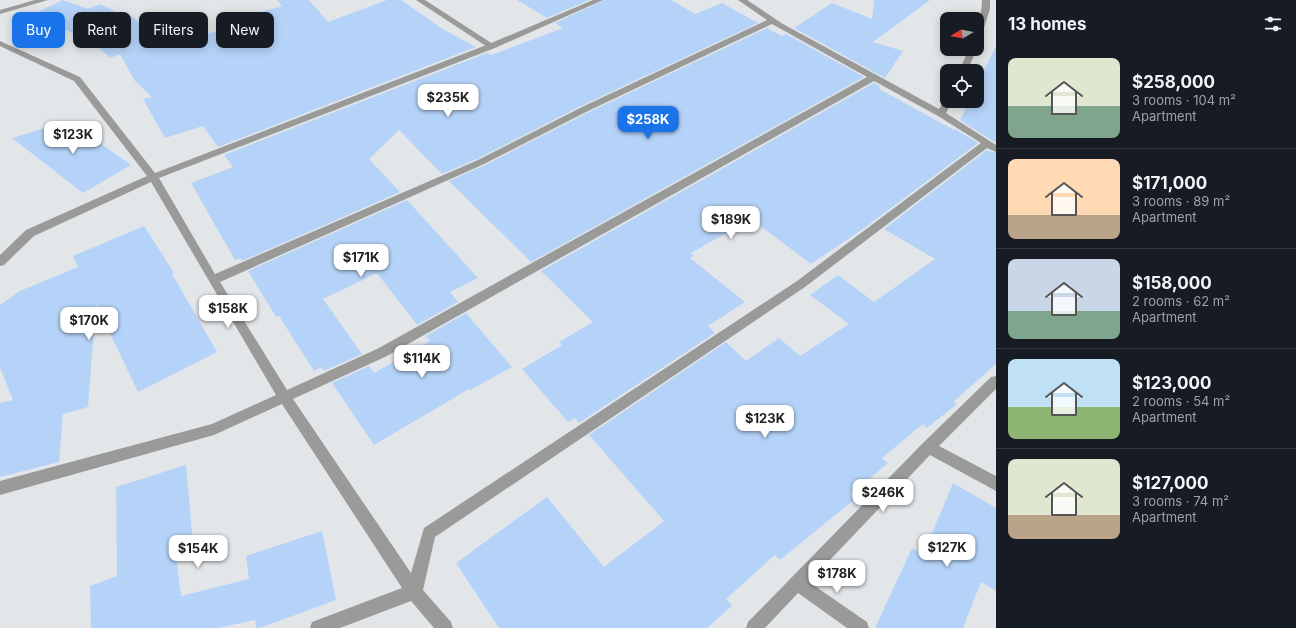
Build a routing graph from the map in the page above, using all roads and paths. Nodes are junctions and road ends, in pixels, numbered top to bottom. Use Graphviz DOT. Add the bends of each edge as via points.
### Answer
graph roads {
  1 [pos="44,0"];
  2 [pos="420,0"];
  3 [pos="599,0"];
  4 [pos="742,0"];
  5 [pos="986,0"];
  6 [pos="0,12"];
  7 [pos="984,15"];
  8 [pos="772,20"];
  9 [pos="0,43"];
  10 [pos="492,46"];
  11 [pos="872,78"];
  12 [pos="944,108"];
  13 [pos="941,114"];
  14 [pos="991,146"];
  15 [pos="153,177"];
  16 [pos="0,262"];
  17 [pos="212,280"];
  18 [pos="996,381"];
  19 [pos="284,396"];
  20 [pos="928,447"];
  21 [pos="996,484"];
  22 [pos="0,488"];
  23 [pos="797,583"];
  24 [pos="414,592"];
  25 [pos="318,628"];
  26 [pos="445,628"];
  27 [pos="754,628"];
  28 [pos="861,628"];
  1 -- 6 [label="street"];
  2 -- 10 [label="street"];
  3 -- 10 [label="street"];
  4 -- 8 [label="street"];
  5 -- 7 [label="street"];
  8 -- 11 [label="street"];
  8 -- 17 [label="street" via="585,109 481,162"];
  9 -- 15 [label="street" via="77,79"];
  10 -- 15 [label="street"];
  11 -- 13 [label="street"];
  11 -- 19 [label="street" via="380,352"];
  12 -- 13 [label="street"];
  13 -- 14 [label="street"];
  14 -- 24 [label="street" via="801,284 429,533"];
  15 -- 16 [label="street" via="30,233"];
  15 -- 17 [label="street"];
  17 -- 19 [label="street"];
  18 -- 20 [label="street"];
  19 -- 22 [label="street" via="214,429"];
  19 -- 24 [label="street"];
  20 -- 21 [label="street"];
  20 -- 23 [label="street"];
  23 -- 27 [label="street"];
  23 -- 28 [label="street"];
  24 -- 25 [label="street"];
  24 -- 26 [label="street"];
}
